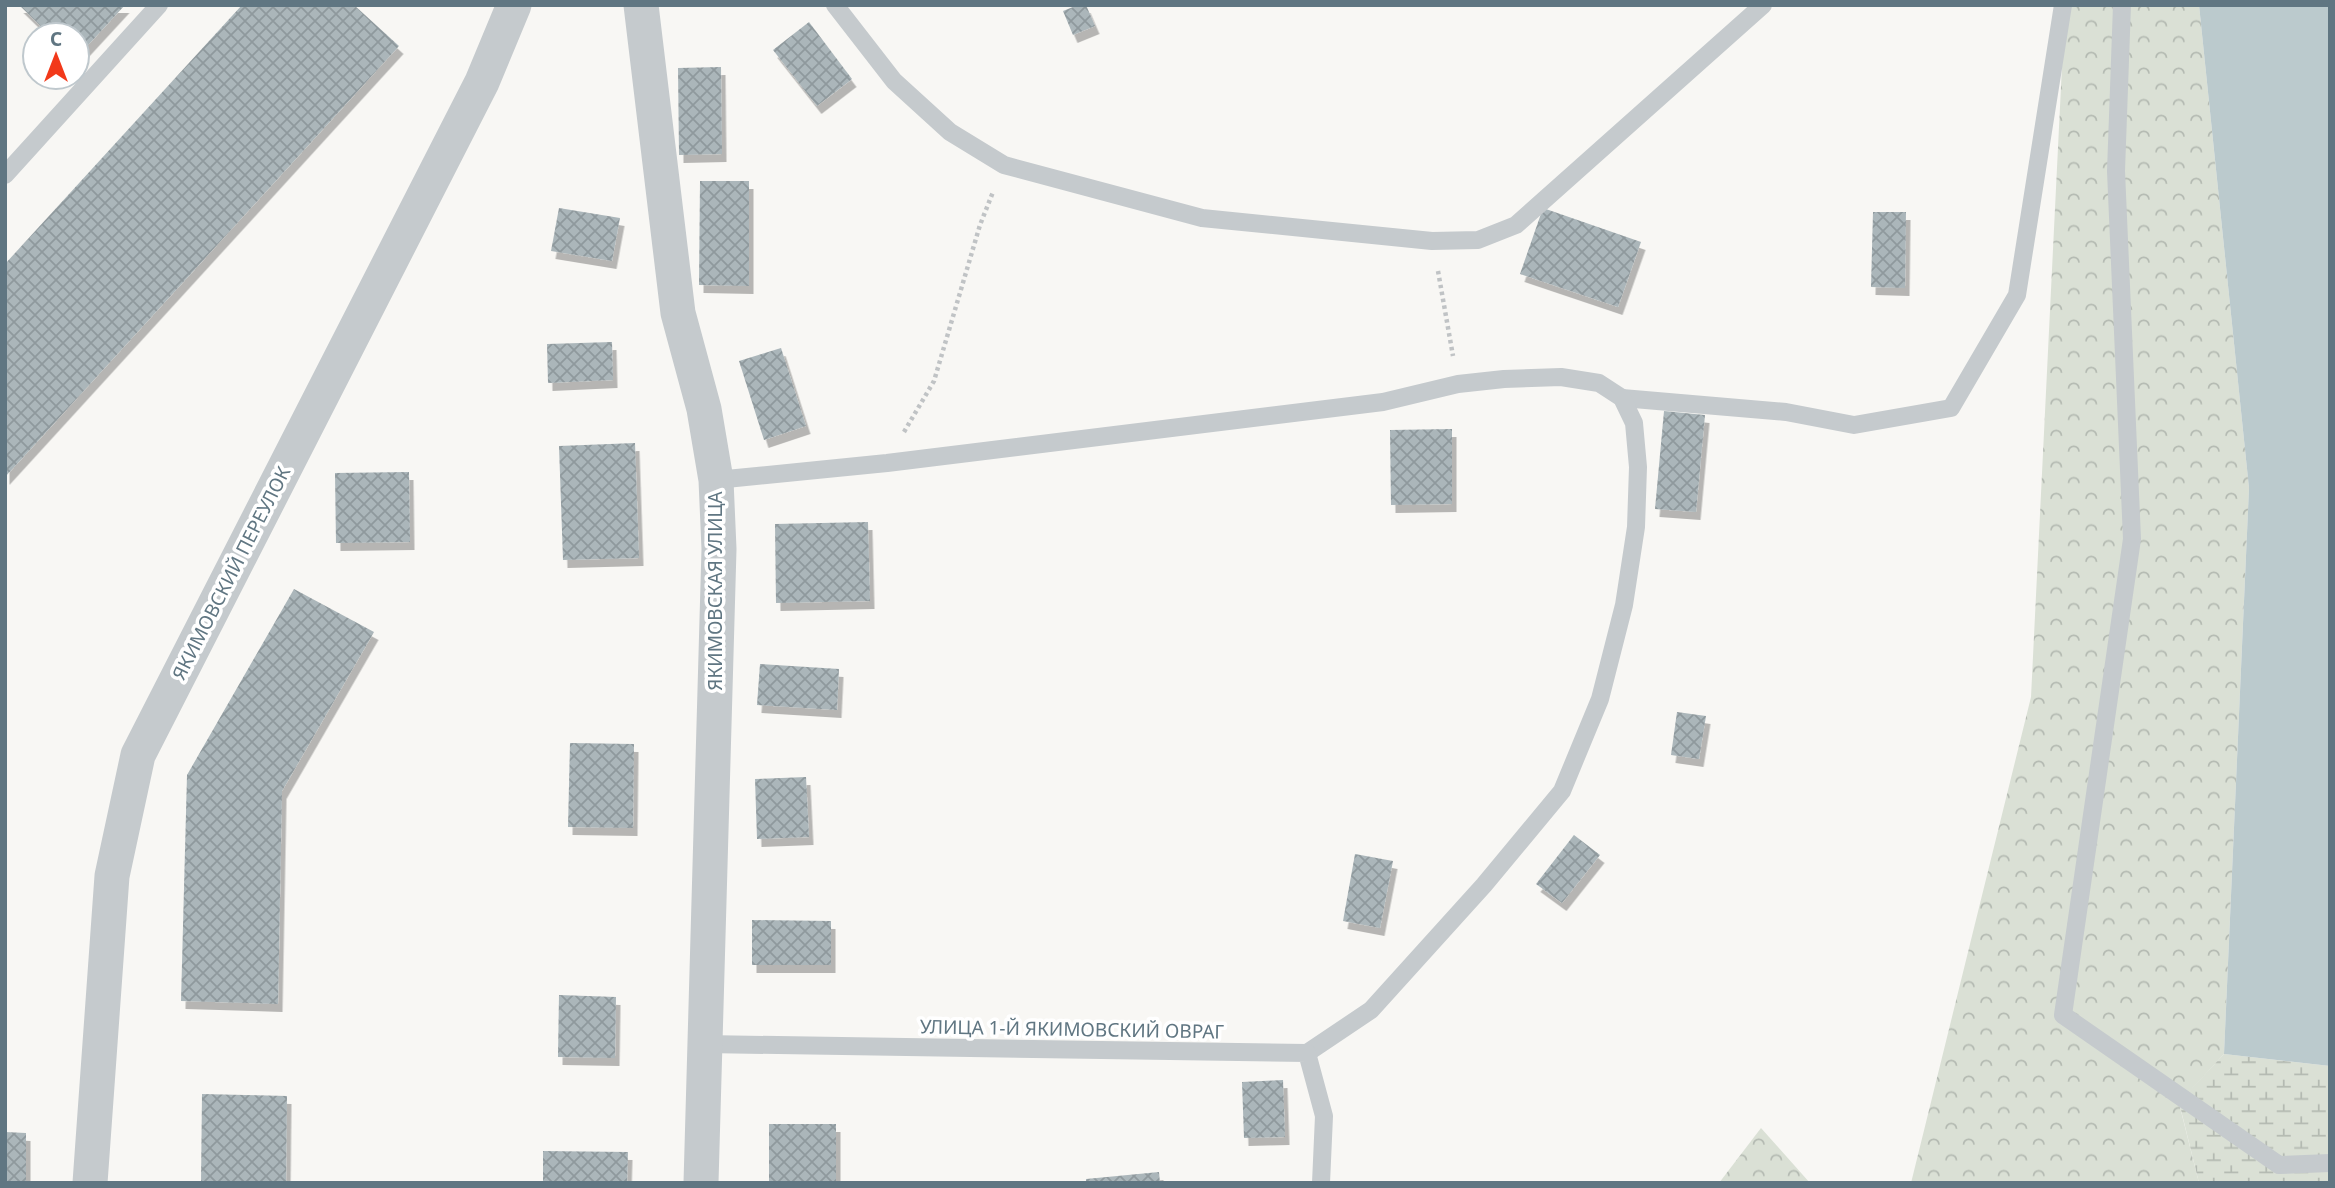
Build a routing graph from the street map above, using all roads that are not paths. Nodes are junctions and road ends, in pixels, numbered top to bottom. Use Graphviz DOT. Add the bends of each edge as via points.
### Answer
graph roads {
  1 [pos="159,5"];
  2 [pos="514,5"];
  3 [pos="641,5"];
  4 [pos="835,5"];
  5 [pos="1763,5"];
  6 [pos="2063,5"];
  7 [pos="2122,5"];
  8 [pos="5,175"];
  9 [pos="1622,398"];
  10 [pos="716,480"];
  11 [pos="704,1044"];
  12 [pos="1307,1053"];
  13 [pos="2330,1163"];
  14 [pos="90,1183"];
  15 [pos="701,1183"];
  16 [pos="1321,1183"];
  1 -- 8 [label="lane"];
  2 -- 14 [label="street, ЯКИМОВСКИЙ ПЕРЕУЛОК" via="482,82 138,755 112,876"];
  3 -- 10 [label="street, ЯКИМОВСКАЯ УЛИЦА" via="678,313 704,409"];
  4 -- 5 [label="lane" via="894,81 950,132 1004,165 1202,219 1432,241 1478,240 1516,225"];
  6 -- 9 [label="lane" via="2017,295 1951,408 1854,425 1786,412"];
  7 -- 13 [label="lane" via="2116,171 2132,539 2063,1015 2279,1165"];
  9 -- 10 [label="lane" via="1599,383 1561,377 1504,379 1458,384 1383,402"];
  9 -- 12 [label="lane" via="1634,423 1638,467 1636,527 1625,605 1600,699 1562,791 1371,1010"];
  10 -- 11 [label="street, ЯКИМОВСКАЯ УЛИЦА" via="719,550"];
  11 -- 12 [label="lane, УЛИЦА 1-Й ЯКИМОВСКИЙ ОВРАГ"];
  11 -- 15 [label="street, ЯКИМОВСКАЯ УЛИЦА"];
  12 -- 16 [label="lane" via="1324,1116"];
}
